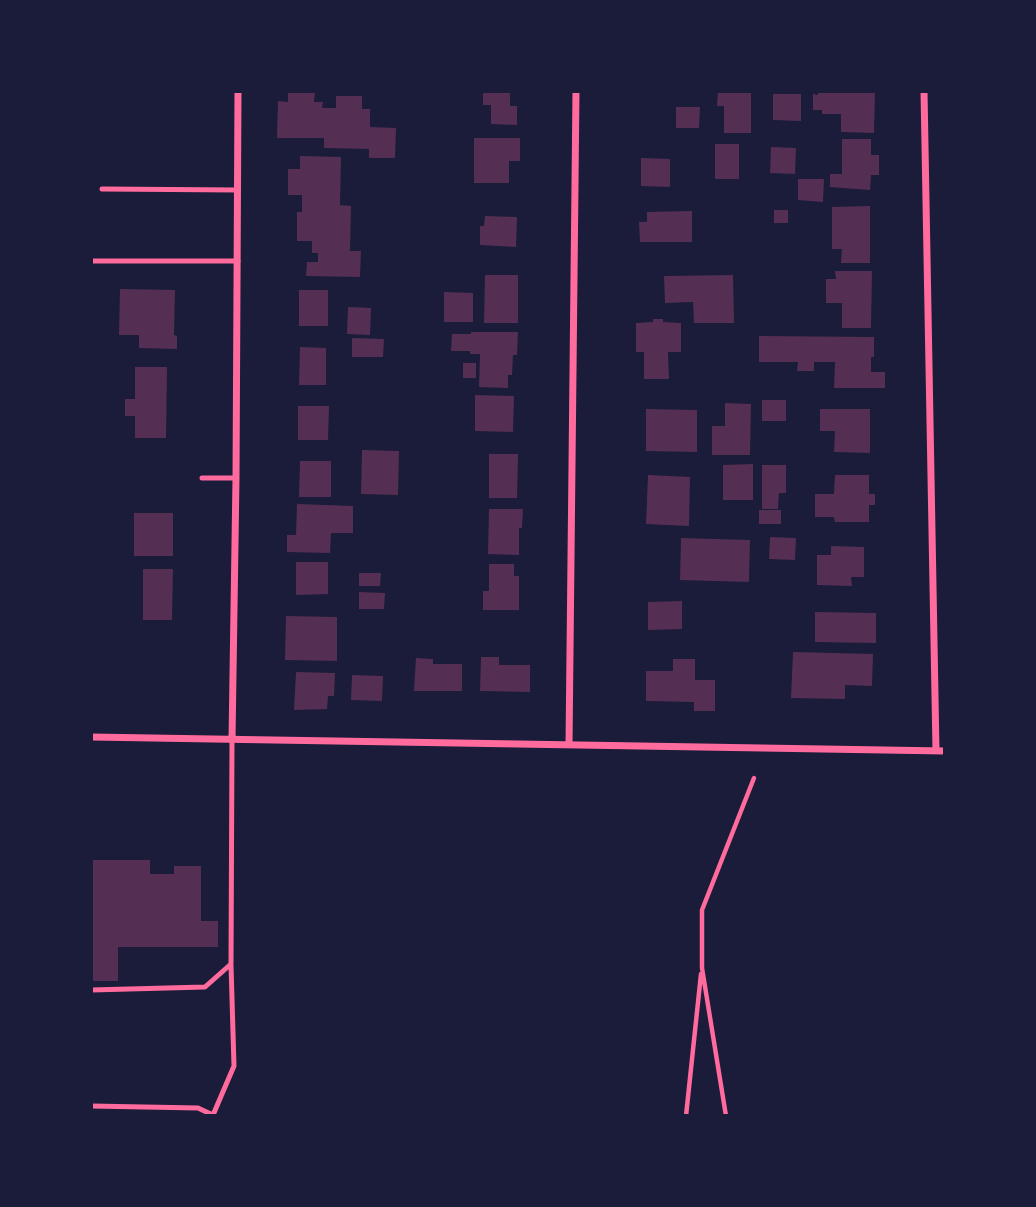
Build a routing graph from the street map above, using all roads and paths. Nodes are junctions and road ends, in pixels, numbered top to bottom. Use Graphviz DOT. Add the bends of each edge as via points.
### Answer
graph roads {
  1 [pos="238,91"];
  2 [pos="576,91"];
  3 [pos="924,91"];
  4 [pos="102,189"];
  5 [pos="238,190"];
  6 [pos="91,261"];
  7 [pos="238,261"];
  8 [pos="202,478"];
  9 [pos="236,478"];
  10 [pos="91,737"];
  11 [pos="232,740"];
  12 [pos="569,745"];
  13 [pos="941,751"];
  14 [pos="754,778"];
  15 [pos="231,964"];
  16 [pos="702,968"];
  17 [pos="91,990"];
  18 [pos="91,1106"];
  19 [pos="214,1115"];
  20 [pos="686,1116"];
  21 [pos="726,1116"];
  1 -- 5 [label="street"];
  2 -- 12 [label="street"];
  3 -- 13 [label="street"];
  4 -- 5 [label="lane"];
  5 -- 7 [label="street"];
  6 -- 7 [label="lane"];
  7 -- 9 [label="street"];
  8 -- 9 [label="lane"];
  9 -- 11 [label="street"];
  10 -- 11 [label="street"];
  11 -- 12 [label="street"];
  11 -- 15 [label="lane"];
  12 -- 13 [label="street"];
  14 -- 16 [label="path" via="702,910"];
  15 -- 17 [label="lane" via="205,988"];
  15 -- 19 [label="lane" via="234,1066"];
  16 -- 20 [label="path"];
  16 -- 21 [label="path"];
  18 -- 19 [label="lane" via="198,1108"];
}
